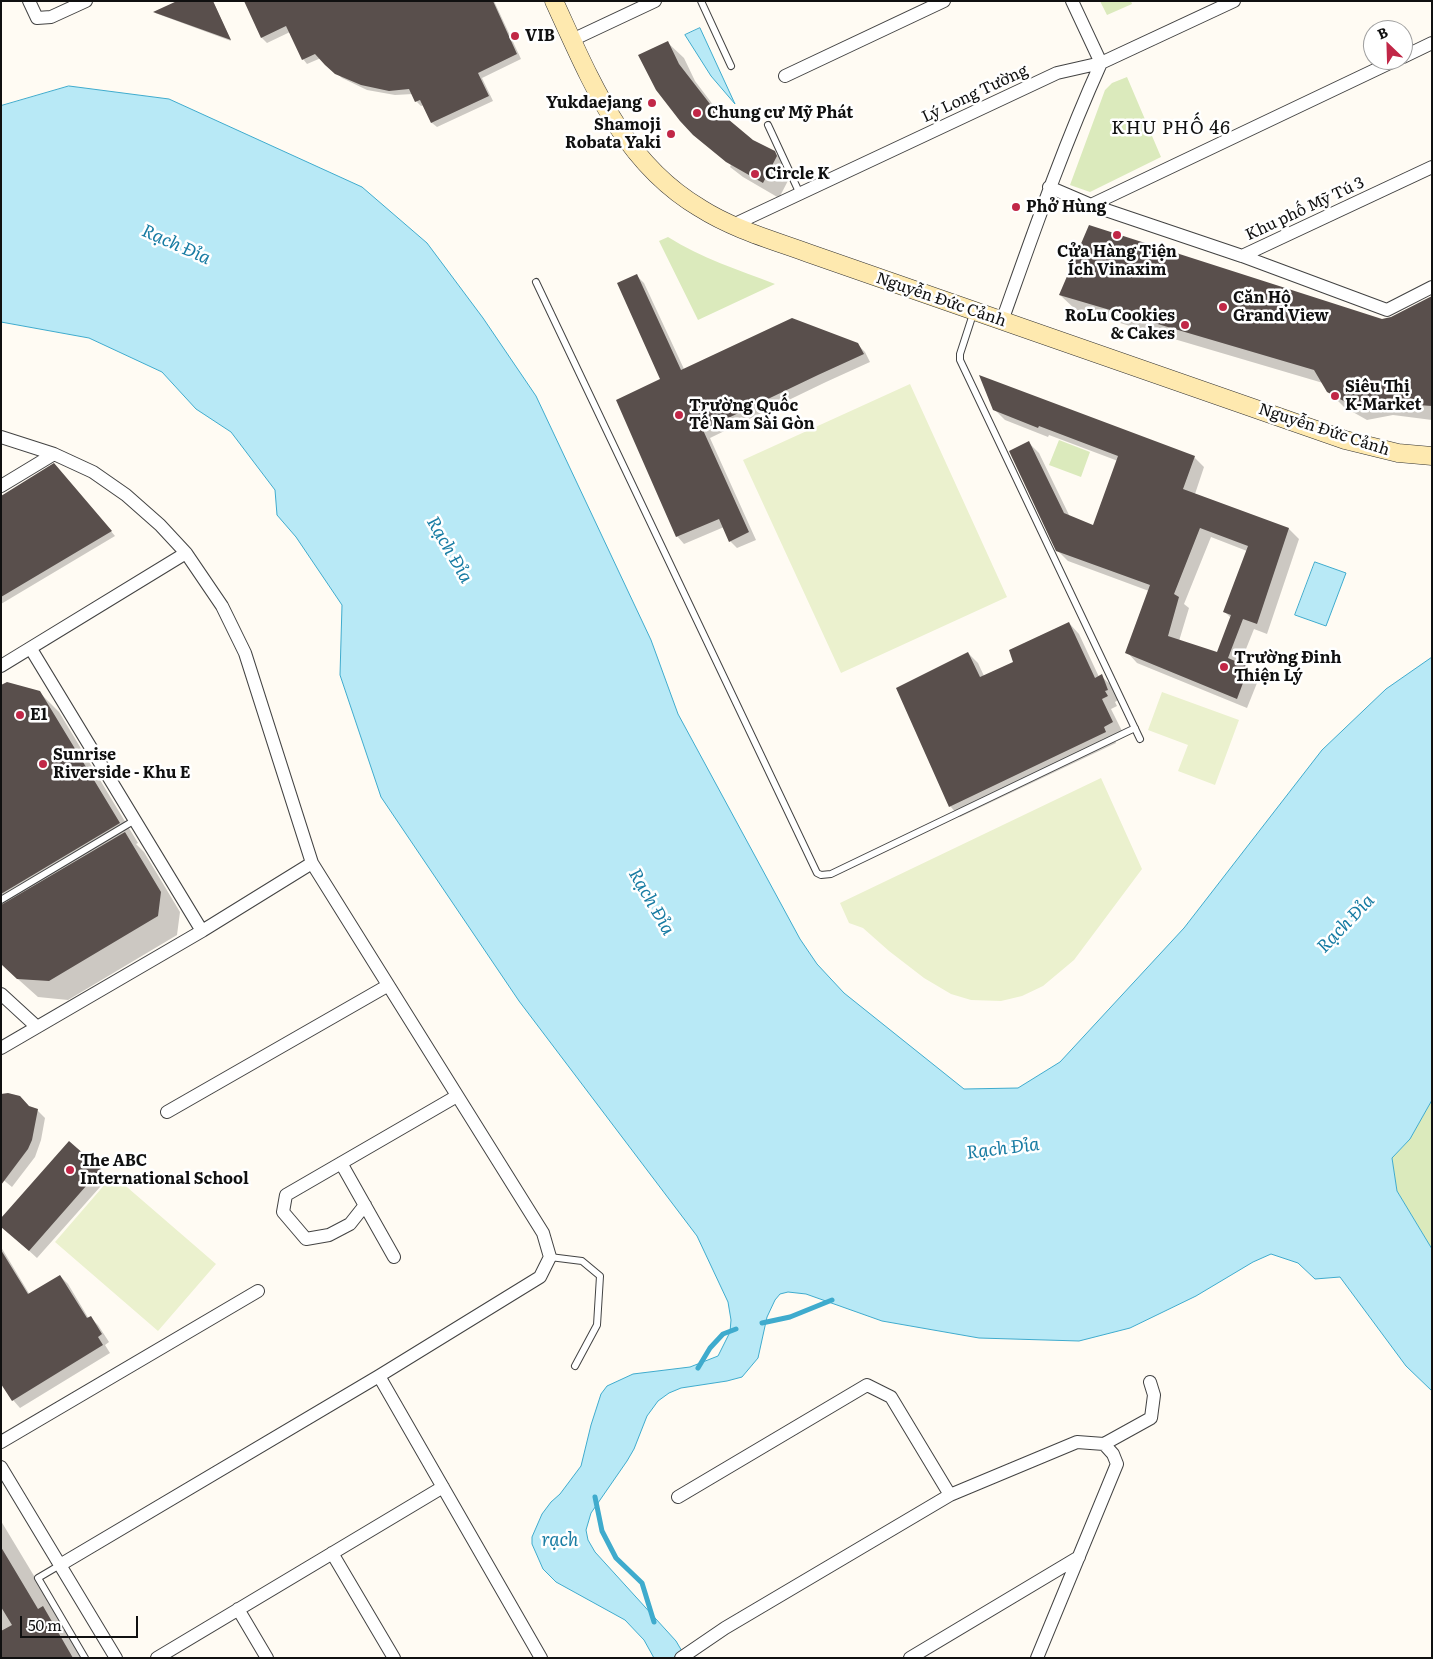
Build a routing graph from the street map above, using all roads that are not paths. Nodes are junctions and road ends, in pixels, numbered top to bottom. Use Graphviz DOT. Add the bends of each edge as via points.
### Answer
graph roads {
  1 [pos="29,1"];
  2 [pos="86,1"];
  3 [pos="554,1"];
  4 [pos="655,1"];
  5 [pos="701,1"];
  6 [pos="944,1"];
  7 [pos="1072,1"];
  8 [pos="1234,1"];
  9 [pos="572,40"];
  10 [pos="1432,43"];
  11 [pos="1413,52"];
  12 [pos="1102,64"];
  13 [pos="731,66"];
  14 [pos="1375,70"];
  15 [pos="784,76"];
  16 [pos="768,125"];
  17 [pos="1432,167"];
  18 [pos="1049,187"];
  19 [pos="800,194"];
  20 [pos="1091,204"];
  21 [pos="733,225"];
  22 [pos="1242,256"];
  23 [pos="536,282"];
  24 [pos="1432,288"];
  25 [pos="974,311"];
  26 [pos="1002,321"];
  27 [pos="1,438"];
  28 [pos="54,454"];
  29 [pos="1432,456"];
  30 [pos="1,486"];
  31 [pos="186,553"];
  32 [pos="31,648"];
  33 [pos="1,666"];
  34 [pos="1135,728"];
  35 [pos="1140,739"];
  36 [pos="135,820"];
  37 [pos="312,863"];
  38 [pos="1,900"];
  39 [pos="202,932"];
  40 [pos="387,986"];
  41 [pos="1,994"];
  42 [pos="37,1027"];
  43 [pos="1,1048"];
  44 [pos="457,1096"];
  45 [pos="167,1112"];
  46 [pos="341,1163"];
  47 [pos="365,1205"];
  48 [pos="394,1257"];
  49 [pos="550,1257"];
  50 [pos="258,1291"];
  51 [pos="575,1366"];
  52 [pos="380,1376"];
  53 [pos="1150,1382"];
  54 [pos="1,1442"];
  55 [pos="1104,1444"];
  56 [pos="1,1467"];
  57 [pos="443,1487"];
  58 [pos="950,1495"];
  59 [pos="678,1497"];
  60 [pos="332,1553"];
  61 [pos="1079,1557"];
  62 [pos="60,1565"];
  63 [pos="238,1609"];
  64 [pos="85,1658"];
  65 [pos="116,1658"];
  66 [pos="157,1658"];
  67 [pos="267,1658"];
  68 [pos="394,1658"];
  69 [pos="541,1658"];
  70 [pos="681,1658"];
  71 [pos="911,1658"];
  72 [pos="1037,1658"];
  1 -- 2 [label="street" via="36,18 51,17"];
  3 -- 9 [label="main road, Nguyễn Đức Cảnh"];
  4 -- 9 [label="street"];
  5 -- 13 [label="lane"];
  6 -- 15 [label="street"];
  7 -- 12 [label="street"];
  8 -- 12 [label="street, Lý Long Tường"];
  9 -- 21 [label="main road, Nguyễn Đức Cảnh" via="604,106 635,150 682,196 698,208"];
  10 -- 11 [label="street"];
  12 -- 18 [label="street"];
  12 -- 19 [label="street, Lý Long Tường" via="1057,73"];
  14 -- 20 [label="street"];
  16 -- 19 [label="lane"];
  17 -- 22 [label="street, Khu phố Mỹ Tú 3"];
  18 -- 20 [label="street, Khu phố Mỹ Tú 3"];
  18 -- 26 [label="street"];
  19 -- 21 [label="street, Lý Long Tường"];
  20 -- 22 [label="street, Khu phố Mỹ Tú 3"];
  21 -- 25 [label="main road, Nguyễn Đức Cảnh"];
  22 -- 24 [label="street" via="1387,310"];
  23 -- 34 [label="lane" via="817,873 831,874"];
  25 -- 26 [label="main road, Nguyễn Đức Cảnh"];
  25 -- 34 [label="lane" via="960,360"];
  26 -- 29 [label="main road, Nguyễn Đức Cảnh" via="1345,440 1398,454"];
  27 -- 28 [label="street"];
  28 -- 30 [label="street"];
  28 -- 31 [label="street" via="92,472 126,496"];
  31 -- 32 [label="street"];
  31 -- 37 [label="street" via="222,606 245,652"];
  32 -- 33 [label="street"];
  32 -- 36 [label="street"];
  34 -- 35 [label="lane"];
  36 -- 38 [label="lane"];
  36 -- 39 [label="street"];
  37 -- 39 [label="street"];
  37 -- 40 [label="street"];
  39 -- 42 [label="street"];
  40 -- 44 [label="street"];
  40 -- 45 [label="street"];
  41 -- 42 [label="street"];
  42 -- 43 [label="street"];
  44 -- 46 [label="street"];
  44 -- 49 [label="street" via="543,1233"];
  46 -- 47 [label="street"];
  46 -- 47 [label="street" via="286,1195 283,1212 306,1239 329,1235 350,1224"];
  47 -- 48 [label="street"];
  49 -- 51 [label="lane" via="582,1262 600,1276 597,1325"];
  49 -- 52 [label="street" via="540,1276"];
  50 -- 54 [label="street"];
  52 -- 57 [label="street"];
  52 -- 62 [label="street"];
  53 -- 55 [label="street" via="1154,1395 1151,1418"];
  55 -- 58 [label="street" via="1077,1442"];
  55 -- 61 [label="street" via="1117,1464"];
  56 -- 62 [label="street"];
  57 -- 60 [label="street"];
  57 -- 69 [label="street"];
  58 -- 59 [label="street" via="891,1397 867,1385"];
  58 -- 70 [label="street" via="725,1628"];
  60 -- 63 [label="street"];
  60 -- 68 [label="street"];
  61 -- 71 [label="street"];
  61 -- 72 [label="street"];
  62 -- 64 [label="lane" via="38,1578"];
  62 -- 65 [label="street"];
  63 -- 66 [label="street"];
  63 -- 67 [label="street"];
}
